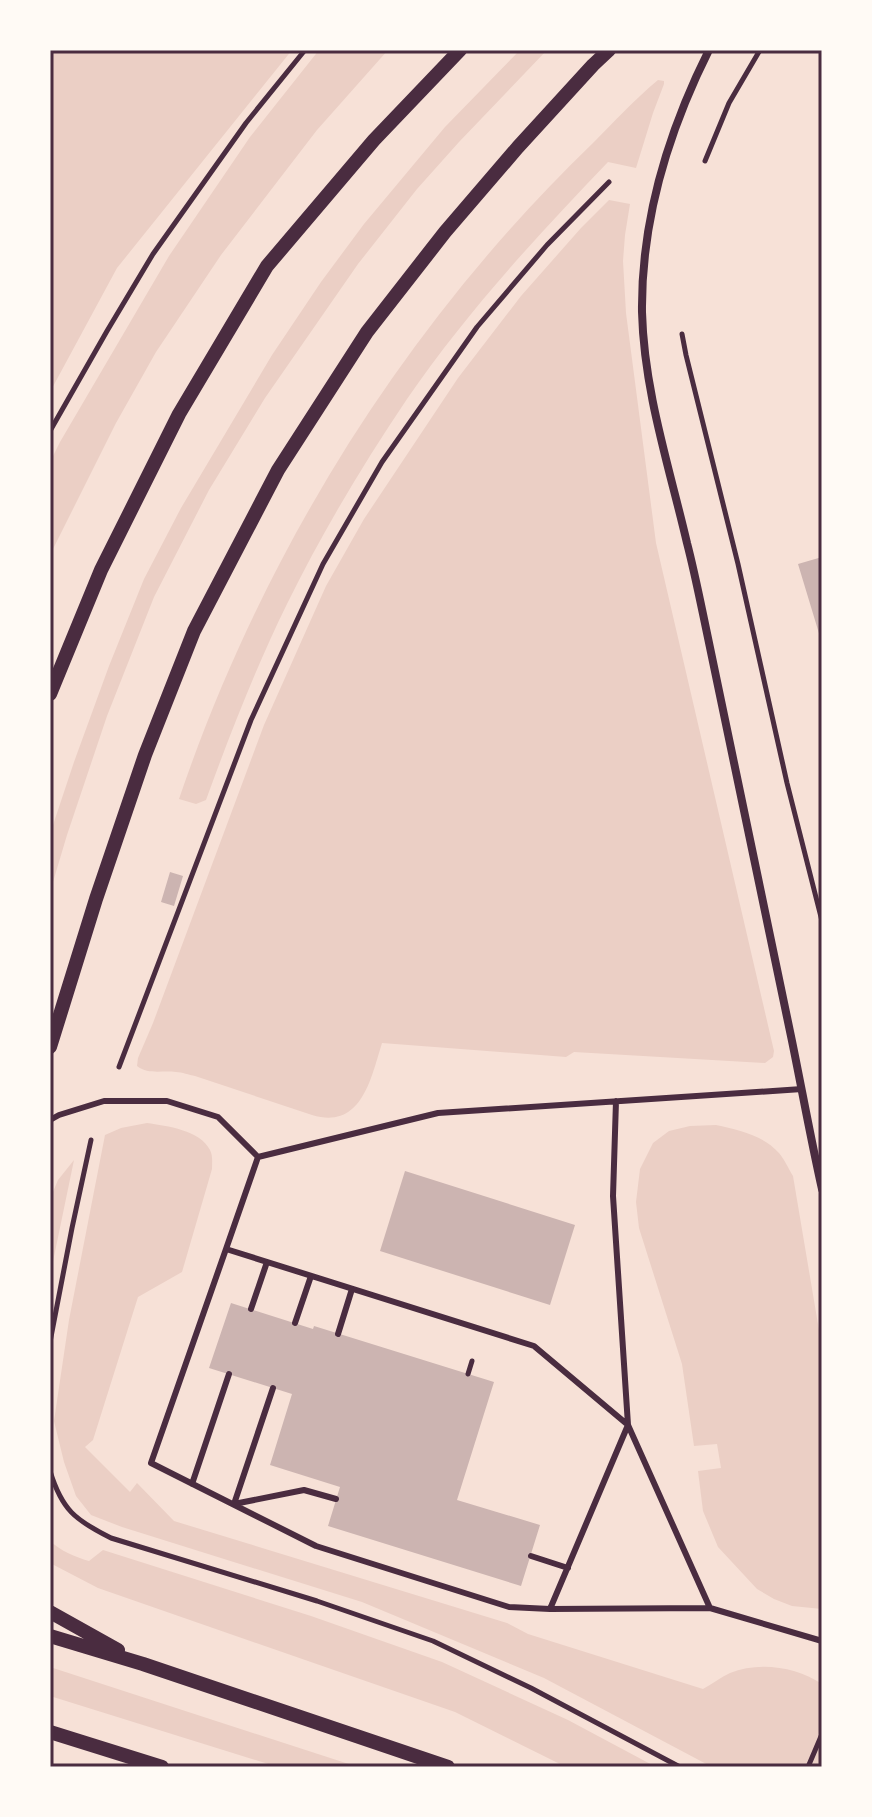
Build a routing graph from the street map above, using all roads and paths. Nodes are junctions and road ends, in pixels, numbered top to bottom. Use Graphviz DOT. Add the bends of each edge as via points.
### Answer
graph roads {
  1 [pos="305,50"];
  2 [pos="460,50"];
  3 [pos="609,50"];
  4 [pos="709,50"];
  5 [pos="760,50"];
  6 [pos="708,154"];
  7 [pos="609,182"];
  8 [pos="681,327"];
  9 [pos="50,431"];
  10 [pos="50,694"];
  11 [pos="822,921"];
  12 [pos="50,1047"];
  13 [pos="802,1089"];
  14 [pos="104,1101"];
  15 [pos="616,1101"];
  16 [pos="50,1120"];
  17 [pos="822,1136"];
  18 [pos="811,1139"];
  19 [pos="258,1157"];
  20 [pos="822,1189"];
  21 [pos="226,1249"];
  22 [pos="267,1262"];
  23 [pos="311,1276"];
  24 [pos="352,1289"];
  25 [pos="251,1309"];
  26 [pos="295,1323"];
  27 [pos="338,1334"];
  28 [pos="50,1342"];
  29 [pos="229,1374"];
  30 [pos="273,1388"];
  31 [pos="628,1425"];
  32 [pos="50,1471"];
  33 [pos="192,1484"];
  34 [pos="336,1499"];
  35 [pos="234,1504"];
  36 [pos="531,1556"];
  37 [pos="568,1568"];
  38 [pos="710,1608"];
  39 [pos="550,1609"];
  40 [pos="50,1612"];
  41 [pos="50,1636"];
  42 [pos="822,1641"];
  43 [pos="143,1664"];
  44 [pos="50,1732"];
  45 [pos="822,1734"];
  46 [pos="162,1767"];
  47 [pos="448,1767"];
  48 [pos="680,1767"];
  49 [pos="808,1767"];
  1 -- 9 [label="path" via="153,254"];
  2 -- 10 [label="street" via="374,140 267,266 179,414 101,570"];
  3 -- 12 [label="street" via="445,232 367,332 278,470 194,631 150,742"];
  4 -- 13 [label="street" via="670,142 657,192 645,252 642,311 660,437 691,559"];
  5 -- 6 [label="path" via="729,103"];
  7 -- 14 [label="path" via="477,327 382,462 323,564 251,720"];
  8 -- 11 [label="path"];
  13 -- 15 [label="lane"];
  13 -- 18 [label="street"];
  14 -- 16 [label="lane"];
  14 -- 19 [label="lane" via="167,1101 218,1117"];
  14 -- 28 [label="path" via="90,1144"];
  15 -- 19 [label="lane" via="438,1113"];
  15 -- 31 [label="lane" via="613,1196"];
  17 -- 18 [label="lane"];
  18 -- 20 [label="street"];
  19 -- 21 [label="lane"];
  21 -- 22 [label="lane"];
  21 -- 33 [label="lane" via="151,1463"];
  22 -- 23 [label="lane"];
  22 -- 25 [label="lane"];
  23 -- 24 [label="lane"];
  23 -- 26 [label="lane"];
  24 -- 27 [label="lane"];
  24 -- 31 [label="lane" via="534,1346"];
  29 -- 33 [label="lane"];
  30 -- 35 [label="lane"];
  31 -- 37 [label="lane"];
  31 -- 38 [label="lane"];
  32 -- 48 [label="path" via="65,1507 111,1538 433,1641"];
  33 -- 35 [label="lane"];
  34 -- 35 [label="lane" via="304,1490"];
  35 -- 39 [label="lane" via="316,1546 509,1607"];
  36 -- 37 [label="lane"];
  37 -- 39 [label="lane"];
  38 -- 39 [label="lane"];
  38 -- 42 [label="lane"];
  40 -- 43 [label="street"];
  41 -- 43 [label="street"];
  43 -- 47 [label="street"];
  44 -- 46 [label="street"];
  45 -- 49 [label="path"];
}
